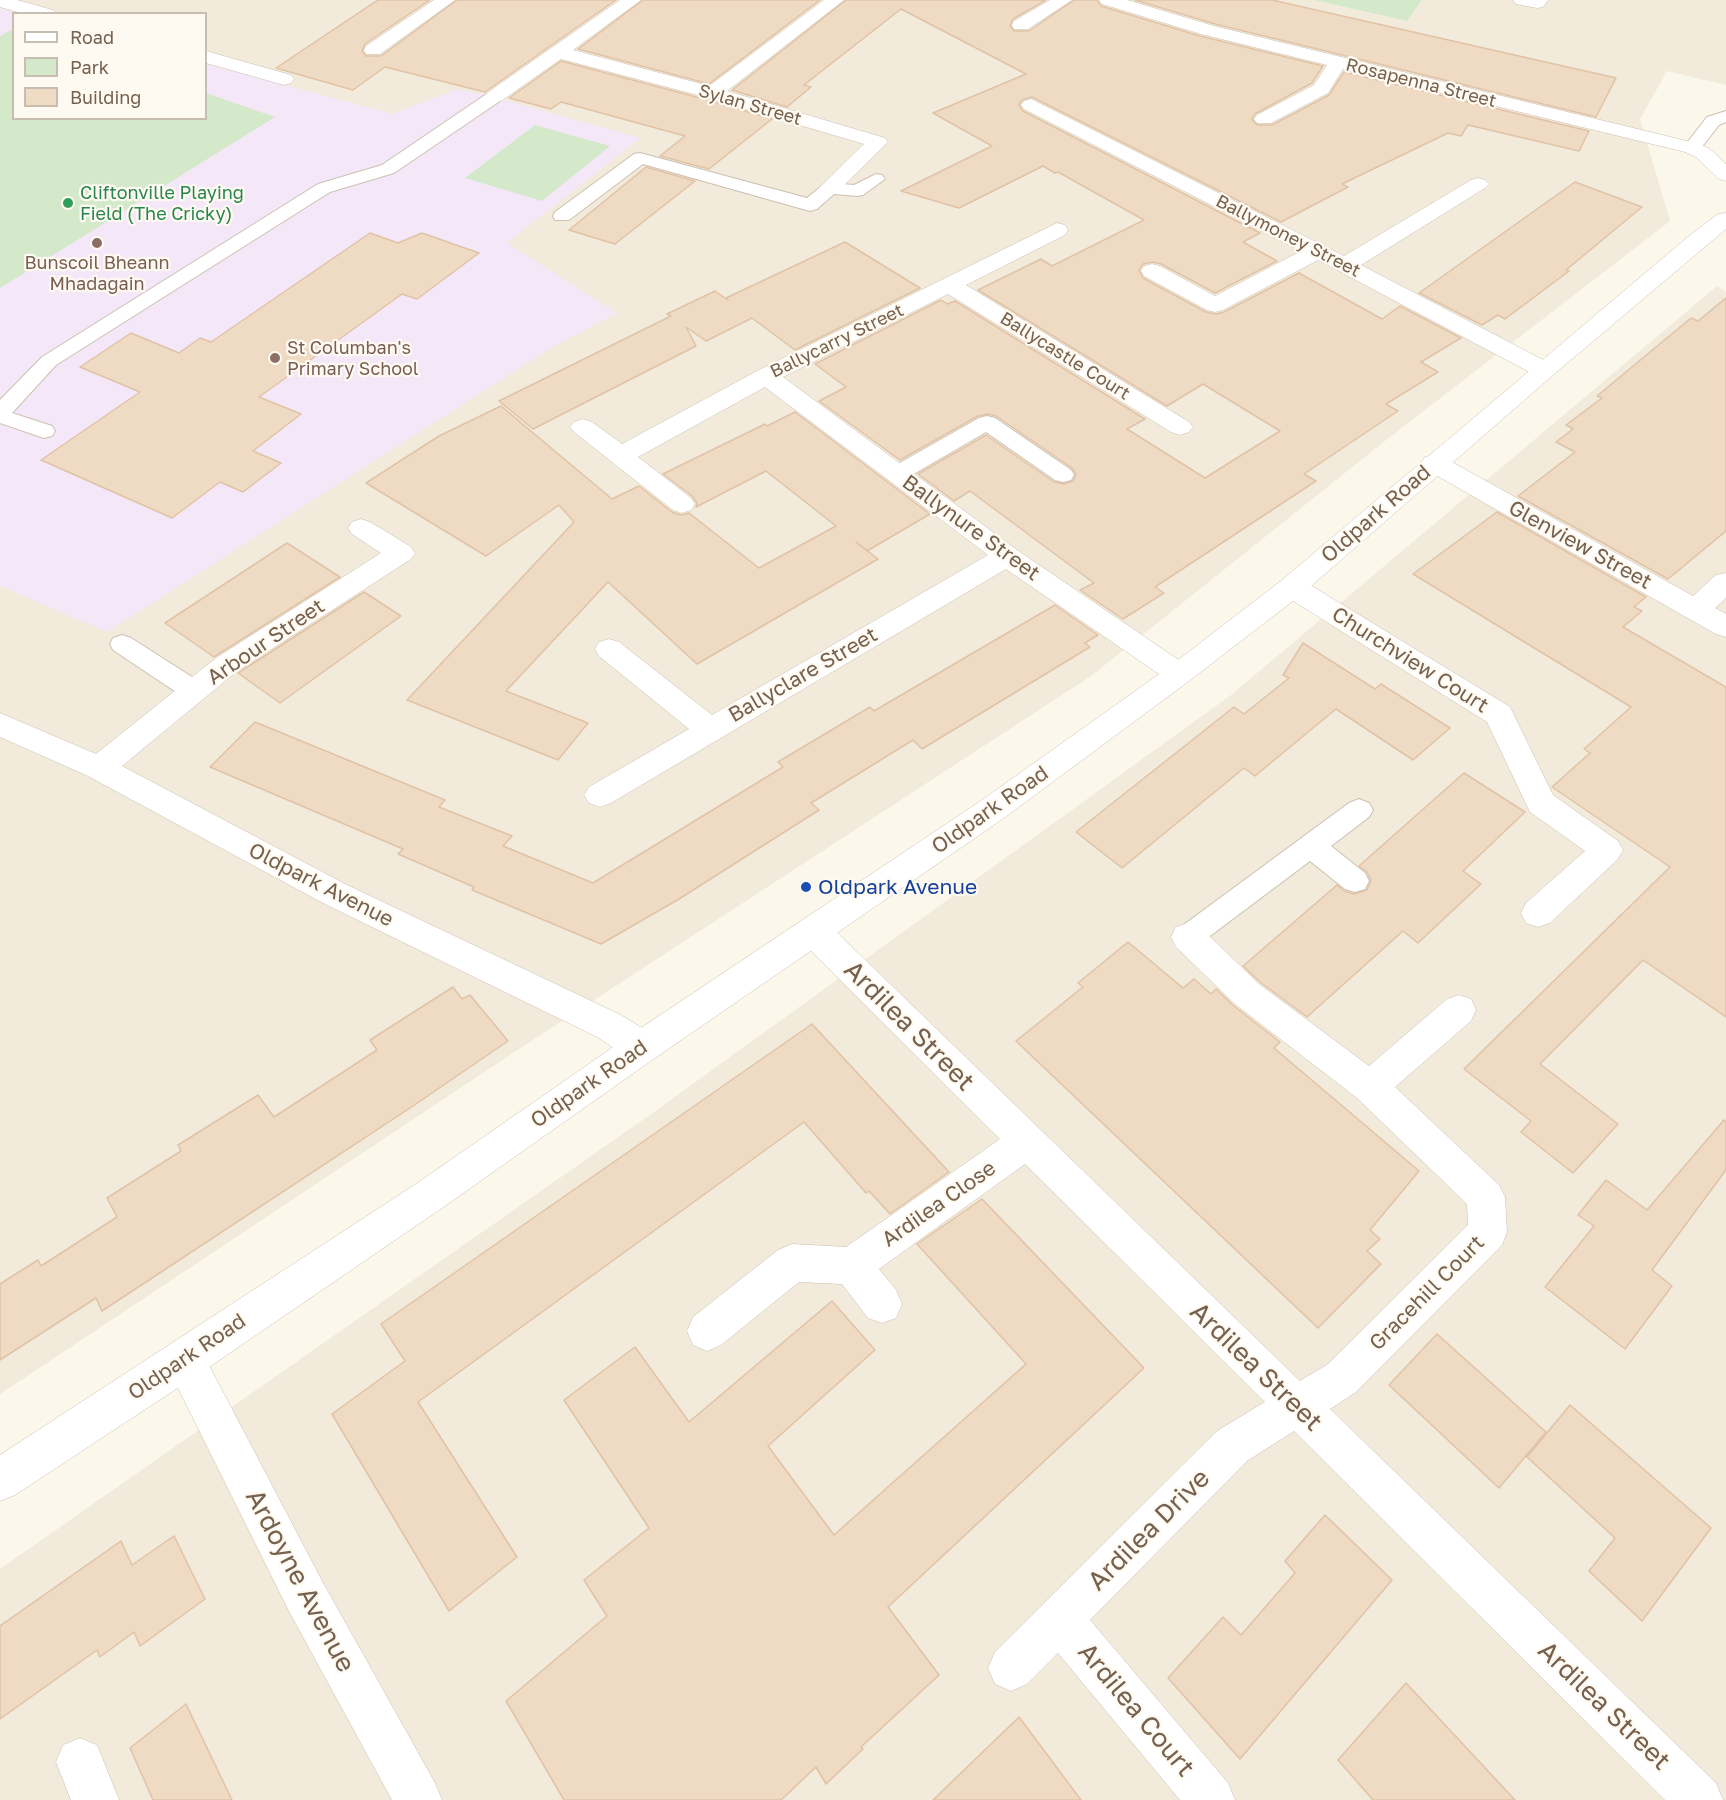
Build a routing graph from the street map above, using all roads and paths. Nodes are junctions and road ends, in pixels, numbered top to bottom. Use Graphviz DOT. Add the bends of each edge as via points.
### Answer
graph roads {
  1 [pos="446,0"];
  2 [pos="632,0"];
  3 [pos="835,0"];
  4 [pos="1063,0"];
  5 [pos="1108,0"];
  6 [pos="1522,0"];
  7 [pos="1539,0"];
  8 [pos="0,1"];
  9 [pos="40,12"];
  10 [pos="1020,25"];
  11 [pos="373,50"];
  12 [pos="557,52"];
  13 [pos="207,57"];
  14 [pos="292,59"];
  15 [pos="1338,62"];
  16 [pos="712,93"];
  17 [pos="494,97"];
  18 [pos="1031,105"];
  19 [pos="1726,116"];
  20 [pos="1264,119"];
  21 [pos="1692,148"];
  22 [pos="1726,175"];
  23 [pos="876,179"];
  24 [pos="1478,184"];
  25 [pos="830,188"];
  26 [pos="562,216"];
  27 [pos="1726,219"];
  28 [pos="1057,230"];
  29 [pos="1318,251"];
  30 [pos="1346,265"];
  31 [pos="1152,271"];
  32 [pos="951,285"];
  33 [pos="1544,370"];
  34 [pos="766,376"];
  35 [pos="0,414"];
  36 [pos="1180,427"];
  37 [pos="583,428"];
  38 [pos="44,430"];
  39 [pos="620,456"];
  40 [pos="1434,463"];
  41 [pos="897,474"];
  42 [pos="1063,475"];
  43 [pos="682,504"];
  44 [pos="362,528"];
  45 [pos="1007,556"];
  46 [pos="1726,582"];
  47 [pos="1292,587"];
  48 [pos="1696,610"];
  49 [pos="1726,627"];
  50 [pos="122,644"];
  51 [pos="609,649"];
  52 [pos="1179,674"];
  53 [pos="194,691"];
  54 [pos="0,724"];
  55 [pos="711,730"];
  56 [pos="99,768"];
  57 [pos="600,795"];
  58 [pos="1359,810"];
  59 [pos="1311,846"];
  60 [pos="1355,881"];
  61 [pos="1538,913"];
  62 [pos="814,932"];
  63 [pos="1188,937"];
  64 [pos="1459,1010"];
  65 [pos="642,1047"];
  66 [pos="1370,1087"];
  67 [pos="1026,1142"];
  68 [pos="852,1266"];
  69 [pos="882,1304"];
  70 [pos="707,1331"];
  71 [pos="185,1360"];
  72 [pos="1295,1405"];
  73 [pos="0,1480"];
  74 [pos="1060,1620"];
  75 [pos="1011,1668"];
  76 [pos="418,1800"];
  77 [pos="1211,1800"];
  78 [pos="1699,1800"];
  1 -- 11 [label="street"];
  2 -- 12 [label="street"];
  3 -- 16 [label="street"];
  4 -- 10 [label="street"];
  5 -- 15 [label="street, Rosapenna Street"];
  6 -- 7 [label="street"];
  8 -- 9 [label="street"];
  12 -- 16 [label="street, Sylan Street"];
  12 -- 17 [label="street"];
  13 -- 14 [label="street" via="276,76"];
  15 -- 20 [label="street" via="1321,89"];
  15 -- 21 [label="street, Rosapenna Street"];
  16 -- 25 [label="street, Sylan Street" via="878,142"];
  17 -- 35 [label="lane" via="388,169 324,188 49,361"];
  18 -- 29 [label="street, Ballymoney Street"];
  19 -- 21 [label="lane" via="1713,121"];
  21 -- 22 [label="street, Rosapenna Street"];
  23 -- 25 [label="lane" via="857,191"];
  24 -- 30 [label="street"];
  25 -- 26 [label="lane" via="810,205 640,158"];
  27 -- 33 [label="street, Oldpark Road"];
  28 -- 32 [label="street, Ballycarry Street"];
  29 -- 30 [label="street, Ballymoney Street"];
  29 -- 31 [label="street" via="1215,305"];
  30 -- 33 [label="street, Ballymoney Street"];
  32 -- 34 [label="street, Ballycarry Street"];
  32 -- 36 [label="street, Ballycastle Court"];
  33 -- 40 [label="street, Oldpark Road"];
  34 -- 39 [label="street, Ballycarry Street"];
  34 -- 41 [label="street, Ballynure Street"];
  35 -- 38 [label="lane"];
  37 -- 39 [label="street"];
  39 -- 43 [label="street"];
  40 -- 47 [label="street, Oldpark Road"];
  40 -- 48 [label="street, Glenview Street"];
  41 -- 42 [label="lane" via="987,423"];
  41 -- 45 [label="street, Ballynure Street"];
  44 -- 53 [label="street, Arbour Street" via="401,553 226,665"];
  45 -- 52 [label="street, Ballynure Street"];
  45 -- 55 [label="street, Ballyclare Street"];
  46 -- 48 [label="street"];
  47 -- 52 [label="street, Oldpark Road"];
  47 -- 61 [label="street, Churchview Court" via="1499,715 1541,803 1607,850"];
  48 -- 49 [label="street, Glenview Street"];
  50 -- 53 [label="lane"];
  51 -- 55 [label="street"];
  52 -- 62 [label="street, Oldpark Road"];
  53 -- 56 [label="street, Arbour Street"];
  54 -- 56 [label="street, Oldpark Avenue"];
  55 -- 57 [label="street, Ballyclare Street"];
  56 -- 65 [label="street, Oldpark Avenue" via="335,894 609,1026"];
  58 -- 59 [label="lane"];
  59 -- 60 [label="lane"];
  59 -- 63 [label="lane"];
  62 -- 65 [label="street, Oldpark Road"];
  62 -- 67 [label="street, Ardilea Street"];
  63 -- 66 [label="street, Gracehill Court" via="1247,994"];
  64 -- 66 [label="street"];
  65 -- 71 [label="street, Oldpark Road"];
  66 -- 72 [label="street, Gracehill Court" via="1486,1197 1488,1232 1342,1378"];
  67 -- 68 [label="street, Ardilea Close"];
  67 -- 72 [label="street, Ardilea Street"];
  68 -- 69 [label="street"];
  68 -- 70 [label="street" via="792,1263"];
  71 -- 73 [label="street, Oldpark Road"];
  71 -- 76 [label="street, Ardoyne Avenue" via="306,1597"];
  72 -- 74 [label="street, Ardilea Drive" via="1232,1446"];
  72 -- 78 [label="street, Ardilea Street"];
  74 -- 75 [label="street, Ardilea Drive"];
  74 -- 77 [label="street, Ardilea Court"];
}
